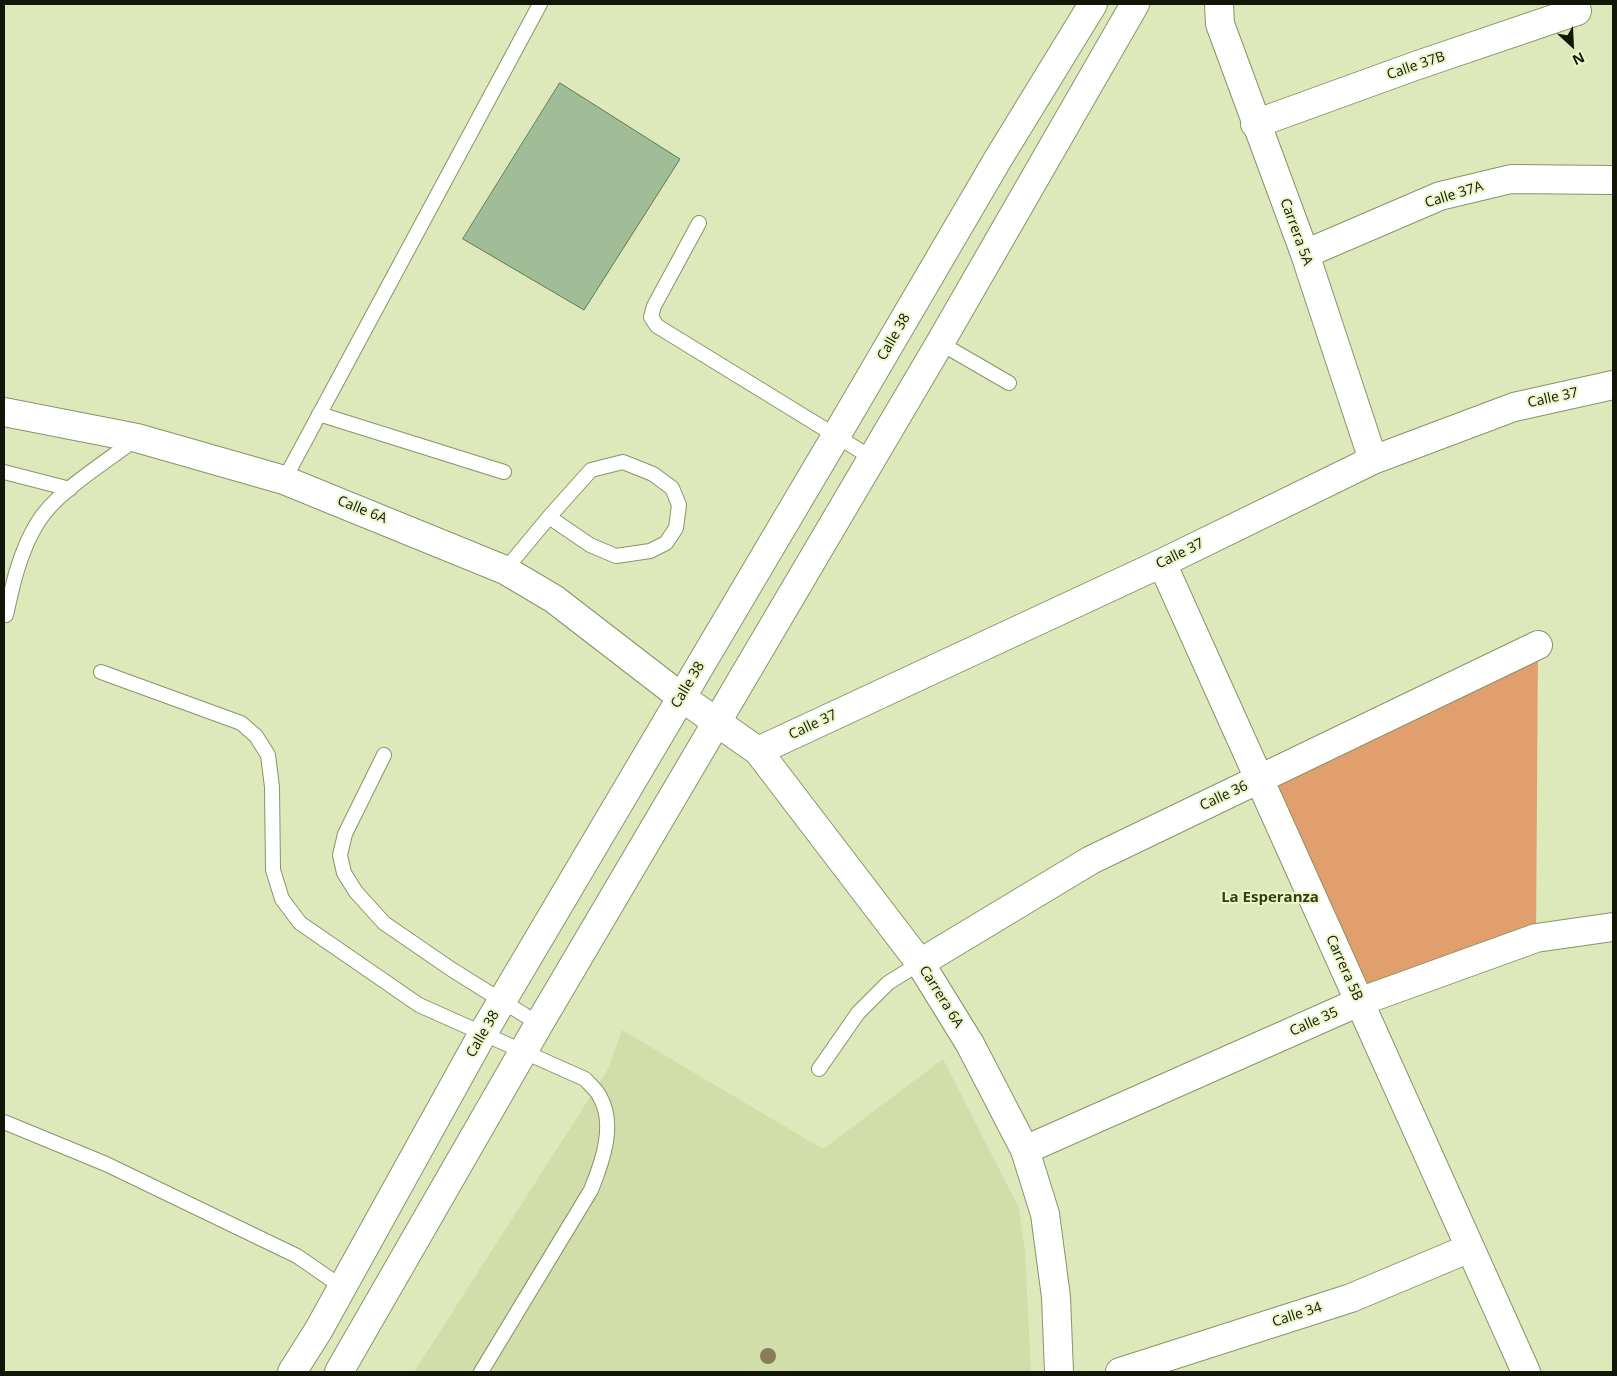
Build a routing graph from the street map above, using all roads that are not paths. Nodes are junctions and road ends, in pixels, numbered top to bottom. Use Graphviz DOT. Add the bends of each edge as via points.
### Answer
graph roads {
  1 [pos="540,4"];
  2 [pos="1093,4"];
  3 [pos="1135,4"];
  4 [pos="1220,4"];
  5 [pos="1576,8"];
  6 [pos="1255,124"];
  7 [pos="1613,180"];
  8 [pos="699,223"];
  9 [pos="1304,254"];
  10 [pos="940,343"];
  11 [pos="1009,383"];
  12 [pos="1613,386"];
  13 [pos="4,412"];
  14 [pos="319,414"];
  15 [pos="836,436"];
  16 [pos="138,438"];
  17 [pos="872,458"];
  18 [pos="1373,460"];
  19 [pos="4,472"];
  20 [pos="504,472"];
  21 [pos="284,480"];
  22 [pos="70,489"];
  23 [pos="549,517"];
  24 [pos="1162,563"];
  25 [pos="505,570"];
  26 [pos="6,616"];
  27 [pos="1538,646"];
  28 [pos="102,672"];
  29 [pos="681,697"];
  30 [pos="717,721"];
  31 [pos="758,751"];
  32 [pos="384,755"];
  33 [pos="1259,780"];
  34 [pos="1613,927"];
  35 [pos="920,963"];
  36 [pos="502,1002"];
  37 [pos="1360,1002"];
  38 [pos="540,1024"];
  39 [pos="483,1033"];
  40 [pos="524,1052"];
  41 [pos="819,1069"];
  42 [pos="4,1122"];
  43 [pos="1025,1150"];
  44 [pos="1470,1248"];
  45 [pos="342,1287"];
  46 [pos="292,1372"];
  47 [pos="339,1372"];
  48 [pos="481,1372"];
  49 [pos="1058,1372"];
  50 [pos="1120,1372"];
  51 [pos="1526,1372"];
  1 -- 14 [label="lane"];
  2 -- 15 [label="main road, Calle 38" via="998,158"];
  3 -- 10 [label="main road"];
  4 -- 6 [label="main road, Carrera 5A" via="1220,24"];
  5 -- 6 [label="main road, Calle 37B"];
  6 -- 9 [label="main road, Carrera 5A"];
  7 -- 9 [label="main road, Calle 37A" via="1511,179 1440,196"];
  8 -- 15 [label="lane" via="654,306 651,317 656,326"];
  9 -- 18 [label="main road, Carrera 5A"];
  10 -- 11 [label="lane"];
  10 -- 17 [label="main road"];
  12 -- 18 [label="main road, Calle 37" via="1514,406"];
  13 -- 16 [label="main road, Calle 6A"];
  14 -- 20 [label="lane"];
  14 -- 21 [label="lane"];
  15 -- 17 [label="lane"];
  15 -- 29 [label="main road, Calle 38"];
  16 -- 21 [label="main road, Calle 6A"];
  16 -- 22 [label="lane"];
  17 -- 30 [label="main road"];
  18 -- 24 [label="main road, Calle 37"];
  19 -- 22 [label="lane"];
  21 -- 25 [label="main road, Calle 6A"];
  22 -- 26 [label="lane" via="38,522 17,566"];
  23 -- 23 [label="lane" via="591,470 623,462 653,474 672,488 679,505 676,528 666,543 650,551 616,556 590,544"];
  23 -- 25 [label="lane"];
  24 -- 31 [label="main road, Calle 37"];
  24 -- 33 [label="main road, Carrera 5B"];
  25 -- 29 [label="main road, Calle 6A" via="554,599"];
  27 -- 33 [label="main road, Calle 36"];
  28 -- 39 [label="lane" via="241,723 256,736 268,755 272,786 273,870 282,899 300,923 419,1006"];
  29 -- 30 [label="main road, Carrera 6A"];
  29 -- 36 [label="main road, Calle 38"];
  30 -- 31 [label="main road, Carrera 6A"];
  30 -- 38 [label="main road"];
  31 -- 35 [label="main road, Carrera 6A"];
  32 -- 36 [label="lane" via="345,834 340,855 344,873 384,923"];
  33 -- 35 [label="main road, Calle 36" via="1091,860"];
  33 -- 37 [label="main road, Carrera 5B"];
  34 -- 37 [label="main road, Calle 35" via="1536,938"];
  35 -- 41 [label="lane" via="888,983 858,1013"];
  35 -- 43 [label="main road, Carrera 6A" via="970,1044"];
  36 -- 38 [label="lane"];
  36 -- 39 [label="main road, Calle 38"];
  37 -- 43 [label="main road, Calle 35"];
  37 -- 44 [label="main road, Carrera 5B"];
  38 -- 40 [label="main road"];
  39 -- 40 [label="lane"];
  39 -- 45 [label="main road, Calle 38"];
  40 -- 47 [label="main road"];
  40 -- 48 [label="lane" via="585,1079 600,1096 607,1117 603,1161 591,1190"];
  42 -- 45 [label="lane" via="106,1164 289,1252"];
  43 -- 49 [label="main road, Carrera 6A" via="1045,1214 1056,1298"];
  44 -- 50 [label="main road, Calle 34" via="1351,1298"];
  44 -- 51 [label="main road, Carrera 5B"];
  45 -- 46 [label="main road, Calle 38"];
}
